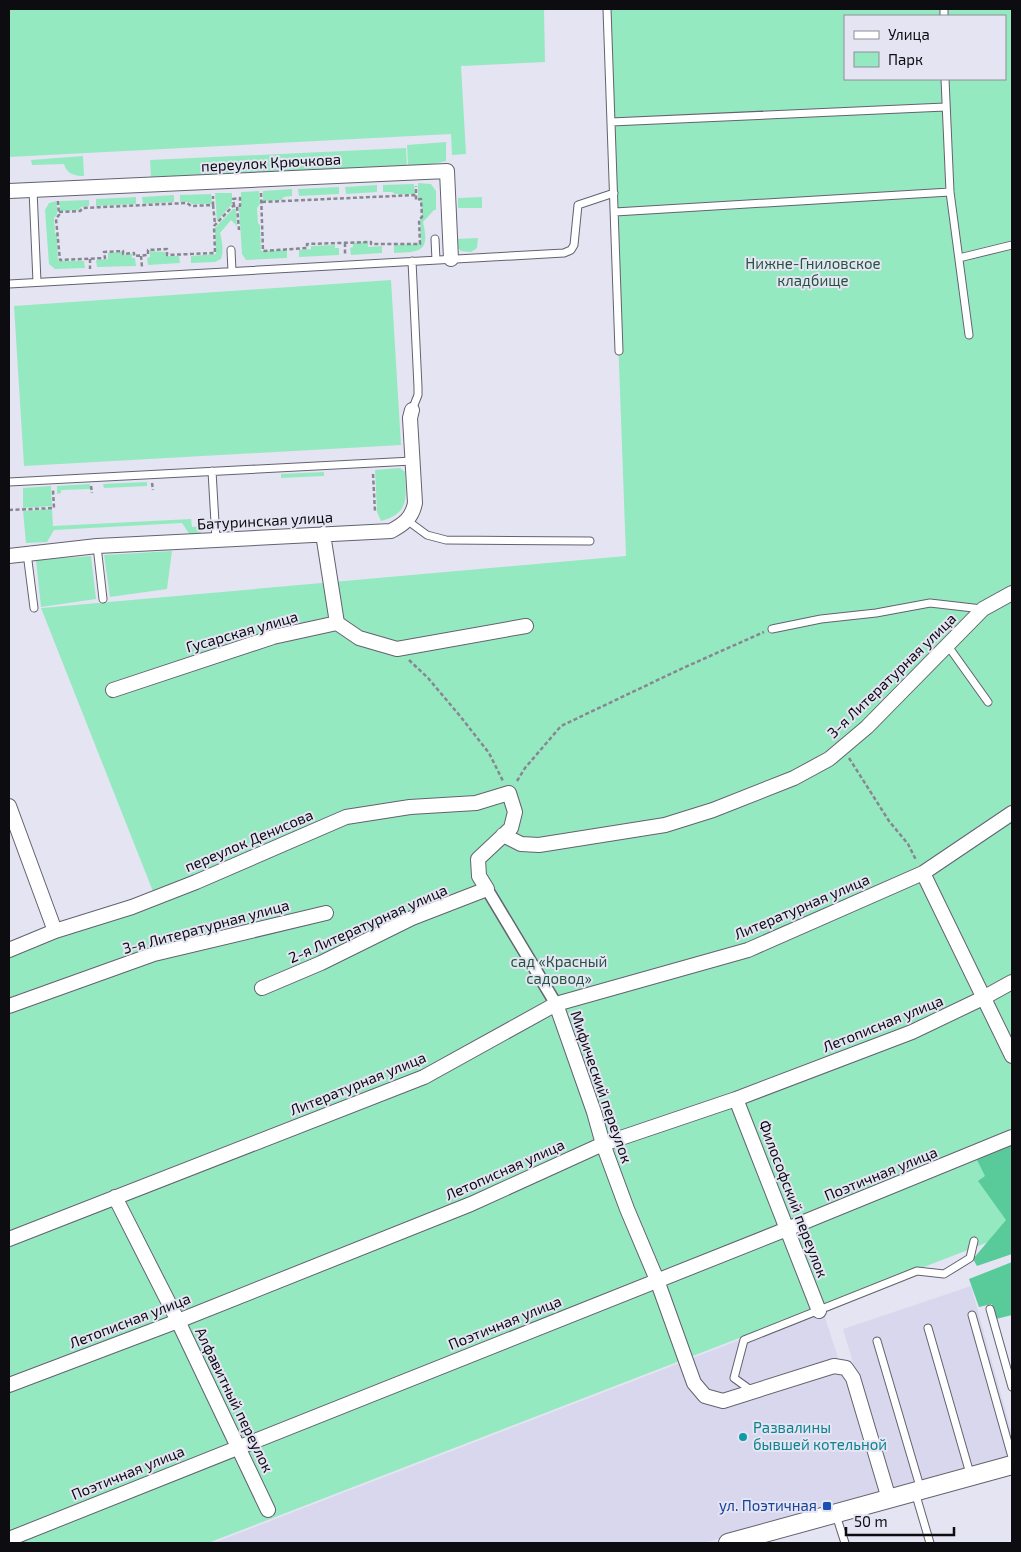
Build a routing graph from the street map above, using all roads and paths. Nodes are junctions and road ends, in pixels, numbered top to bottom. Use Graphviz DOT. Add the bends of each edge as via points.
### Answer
graph roads {
  1 [pos="607,9"];
  2 [pos="945,80"];
  3 [pos="945,107"];
  4 [pos="611,122"];
  5 [pos="416,182"];
  6 [pos="261,189"];
  7 [pos="33,190"];
  8 [pos="380,190"];
  9 [pos="9,191"];
  10 [pos="212,192"];
  11 [pos="342,192"];
  12 [pos="614,192"];
  13 [pos="950,192"];
  14 [pos="295,194"];
  15 [pos="416,195"];
  16 [pos="380,196"];
  17 [pos="343,198"];
  18 [pos="53,200"];
  19 [pos="296,201"];
  20 [pos="262,202"];
  21 [pos="213,205"];
  22 [pos="59,212"];
  23 [pos="615,212"];
  24 [pos="216,224"];
  25 [pos="235,226"];
  26 [pos="239,230"];
  27 [pos="239,238"];
  28 [pos="435,240"];
  29 [pos="344,243"];
  30 [pos="388,244"];
  31 [pos="1012,245"];
  32 [pos="388,249"];
  33 [pos="231,250"];
  34 [pos="185,254"];
  35 [pos="141,256"];
  36 [pos="345,257"];
  37 [pos="90,258"];
  38 [pos="959,258"];
  39 [pos="185,259"];
  40 [pos="451,259"];
  41 [pos="436,260"];
  42 [pos="412,261"];
  43 [pos="150,266"];
  44 [pos="133,267"];
  45 [pos="142,267"];
  46 [pos="82,270"];
  47 [pos="232,271"];
  48 [pos="37,282"];
  49 [pos="9,284"];
  50 [pos="969,335"];
  51 [pos="619,350"];
  52 [pos="412,410"];
  53 [pos="412,461"];
  54 [pos="372,468"];
  55 [pos="212,471"];
  56 [pos="9,482"];
  57 [pos="52,484"];
  58 [pos="9,510"];
  59 [pos="375,512"];
  60 [pos="408,521"];
  61 [pos="323,534"];
  62 [pos="216,540"];
  63 [pos="590,541"];
  64 [pos="97,546"];
  65 [pos="27,553"];
  66 [pos="9,556"];
  67 [pos="1012,593"];
  68 [pos="103,599"];
  69 [pos="34,608"];
  70 [pos="983,609"];
  71 [pos="337,623"];
  72 [pos="526,626"];
  73 [pos="772,629"];
  74 [pos="948,646"];
  75 [pos="397,649"];
  76 [pos="113,690"];
  77 [pos="988,702"];
  78 [pos="842,748"];
  79 [pos="510,793"];
  80 [pos="9,806"];
  81 [pos="1012,813"];
  82 [pos="503,834"];
  83 [pos="923,873"];
  84 [pos="487,889"];
  85 [pos="326,913"];
  86 [pos="55,931"];
  87 [pos="9,950"];
  88 [pos="1012,982"];
  89 [pos="262,988"];
  90 [pos="984,998"];
  91 [pos="556,1004"];
  92 [pos="9,1006"];
  93 [pos="1012,1056"];
  94 [pos="736,1099"];
  95 [pos="1012,1137"];
  96 [pos="603,1144"];
  97 [pos="115,1197"];
  98 [pos="788,1229"];
  99 [pos="9,1239"];
  100 [pos="974,1241"];
  101 [pos="657,1280"];
  102 [pos="990,1309"];
  103 [pos="819,1311"];
  104 [pos="972,1315"];
  105 [pos="178,1321"];
  106 [pos="928,1328"];
  107 [pos="877,1341"];
  108 [pos="9,1384"];
  109 [pos="1012,1386"];
  110 [pos="752,1391"];
  111 [pos="238,1447"];
  112 [pos="1012,1457"];
  113 [pos="1012,1465"];
  114 [pos="971,1477"];
  115 [pos="918,1491"];
  116 [pos="889,1499"];
  117 [pos="268,1510"];
  118 [pos="836,1514"];
  119 [pos="9,1539"];
  120 [pos="728,1543"];
  121 [pos="845,1543"];
  122 [pos="930,1543"];
  1 -- 4 [label="lane"];
  2 -- 3 [label="lane"];
  3 -- 4 [label="lane"];
  3 -- 13 [label="lane"];
  4 -- 12 [label="lane"];
  5 -- 15 [label="path"];
  6 -- 20 [label="path"];
  7 -- 9 [label="street, переулок Крючкова"];
  7 -- 40 [label="street, переулок Крючкова" via="447,171"];
  7 -- 48 [label="lane"];
  8 -- 16 [label="path"];
  10 -- 21 [label="path"];
  11 -- 17 [label="path"];
  12 -- 23 [label="lane"];
  12 -- 40 [label="lane" via="578,205 574,244 564,253"];
  13 -- 23 [label="lane"];
  13 -- 38 [label="lane"];
  14 -- 19 [label="path"];
  15 -- 16 [label="path"];
  15 -- 30 [label="path" via="416,200 421,199 420,244"];
  16 -- 17 [label="path"];
  17 -- 19 [label="path"];
  18 -- 22 [label="path" via="58,199"];
  19 -- 20 [label="path"];
  20 -- 29 [label="path" via="263,251 307,248 307,244"];
  21 -- 22 [label="path" via="191,206 187,203"];
  21 -- 24 [label="path"];
  22 -- 37 [label="path" via="56,218 60,260"];
  23 -- 51 [label="lane"];
  24 -- 26 [label="path" via="236,206"];
  24 -- 34 [label="path" via="215,253"];
  25 -- 26 [label="path"];
  26 -- 27 [label="path"];
  28 -- 41 [label="lane"];
  29 -- 30 [label="path"];
  29 -- 36 [label="path"];
  30 -- 32 [label="path"];
  31 -- 38 [label="lane"];
  33 -- 47 [label="lane"];
  34 -- 35 [label="path" via="167,255 167,249 148,250 148,256"];
  34 -- 39 [label="path"];
  35 -- 37 [label="path" via="123,254 123,251 104,252 105,258"];
  35 -- 45 [label="path"];
  37 -- 46 [label="path" via="90,270"];
  38 -- 50 [label="lane"];
  40 -- 41 [label="lane"];
  41 -- 42 [label="lane"];
  42 -- 47 [label="lane"];
  42 -- 52 [label="lane" via="418,387"];
  43 -- 45 [label="path"];
  44 -- 45 [label="path"];
  47 -- 48 [label="lane"];
  48 -- 49 [label="lane"];
  52 -- 53 [label="street"];
  53 -- 55 [label="lane"];
  53 -- 60 [label="street" via="415,503"];
  54 -- 59 [label="path"];
  55 -- 56 [label="lane"];
  55 -- 62 [label="lane"];
  57 -- 58 [label="path" via="54,508"];
  60 -- 61 [label="street, Батуринская улица" via="391,531"];
  60 -- 63 [label="lane" via="427,535 446,540"];
  61 -- 62 [label="street, Батуринская улица"];
  61 -- 71 [label="street"];
  62 -- 64 [label="street, Батуринская улица"];
  64 -- 65 [label="street, Батуринская улица"];
  64 -- 68 [label="lane"];
  65 -- 66 [label="street, Батуринская улица"];
  65 -- 69 [label="lane"];
  67 -- 70 [label="street, 3-я Литературная улица"];
  70 -- 73 [label="lane" via="930,604"];
  70 -- 74 [label="street, 3-я Литературная улица"];
  71 -- 75 [label="street" via="359,638"];
  71 -- 76 [label="street, Гусарская улица" via="273,637"];
  72 -- 75 [label="street"];
  73 -- 79 [label="path" via="561,726 525,768"];
  74 -- 77 [label="lane"];
  74 -- 78 [label="street, 3-я Литературная улица"];
  75 -- 79 [label="path" via="428,678 460,716 489,753"];
  78 -- 82 [label="street, 3-я Литературная улица" via="794,778 713,810 664,825 539,845 521,844"];
  78 -- 83 [label="path" via="888,820 908,844"];
  79 -- 82 [label="street, Мифический переулок" via="515,812 510,828"];
  79 -- 86 [label="street, переулок Денисова" via="476,803 410,807 346,818 132,907"];
  80 -- 86 [label="street"];
  81 -- 83 [label="street, Литературная улица"];
  82 -- 84 [label="street, Мифический переулок" via="478,859 479,876"];
  83 -- 90 [label="street"];
  83 -- 91 [label="street, Литературная улица" via="748,950"];
  84 -- 89 [label="street, 2-я Литературная улица" via="412,918 321,964"];
  84 -- 91 [label="street, Мифический переулок"];
  85 -- 92 [label="street, 3-я Литературная улица" via="154,954"];
  86 -- 87 [label="street, переулок Денисова"];
  88 -- 90 [label="street, Летописная улица"];
  90 -- 93 [label="street"];
  90 -- 94 [label="street, Летописная улица" via="912,1032"];
  91 -- 96 [label="street, Мифический переулок"];
  91 -- 97 [label="street, Литературная улица" via="424,1077"];
  94 -- 96 [label="street, Летописная улица"];
  94 -- 98 [label="street, Философский переулок"];
  95 -- 98 [label="street, Поэтичная улица"];
  96 -- 101 [label="street, Мифический переулок"];
  96 -- 105 [label="street, Летописная улица" via="471,1204"];
  97 -- 99 [label="street, Литературная улица"];
  97 -- 105 [label="street, Алфавитный переулок"];
  98 -- 101 [label="street, Поэтичная улица"];
  98 -- 103 [label="street, Философский переулок"];
  100 -- 103 [label="lane" via="970,1258 944,1274 917,1271"];
  101 -- 110 [label="street, Мифический переулок" via="694,1383 705,1396 723,1401"];
  101 -- 111 [label="street, Поэтичная улица"];
  102 -- 109 [label="lane"];
  103 -- 110 [label="lane" via="744,1340 734,1378"];
  104 -- 112 [label="lane"];
  105 -- 108 [label="street, Летописная улица"];
  105 -- 111 [label="street, Алфавитный переулок"];
  106 -- 114 [label="lane"];
  107 -- 115 [label="lane"];
  110 -- 116 [label="street" via="834,1366 846,1368 852,1378"];
  111 -- 117 [label="street, Алфавитный переулок"];
  111 -- 119 [label="street, Поэтичная улица"];
  113 -- 114 [label="street"];
  114 -- 115 [label="street"];
  115 -- 116 [label="street"];
  115 -- 122 [label="lane"];
  116 -- 118 [label="street"];
  118 -- 120 [label="street"];
  118 -- 121 [label="lane"];
}
